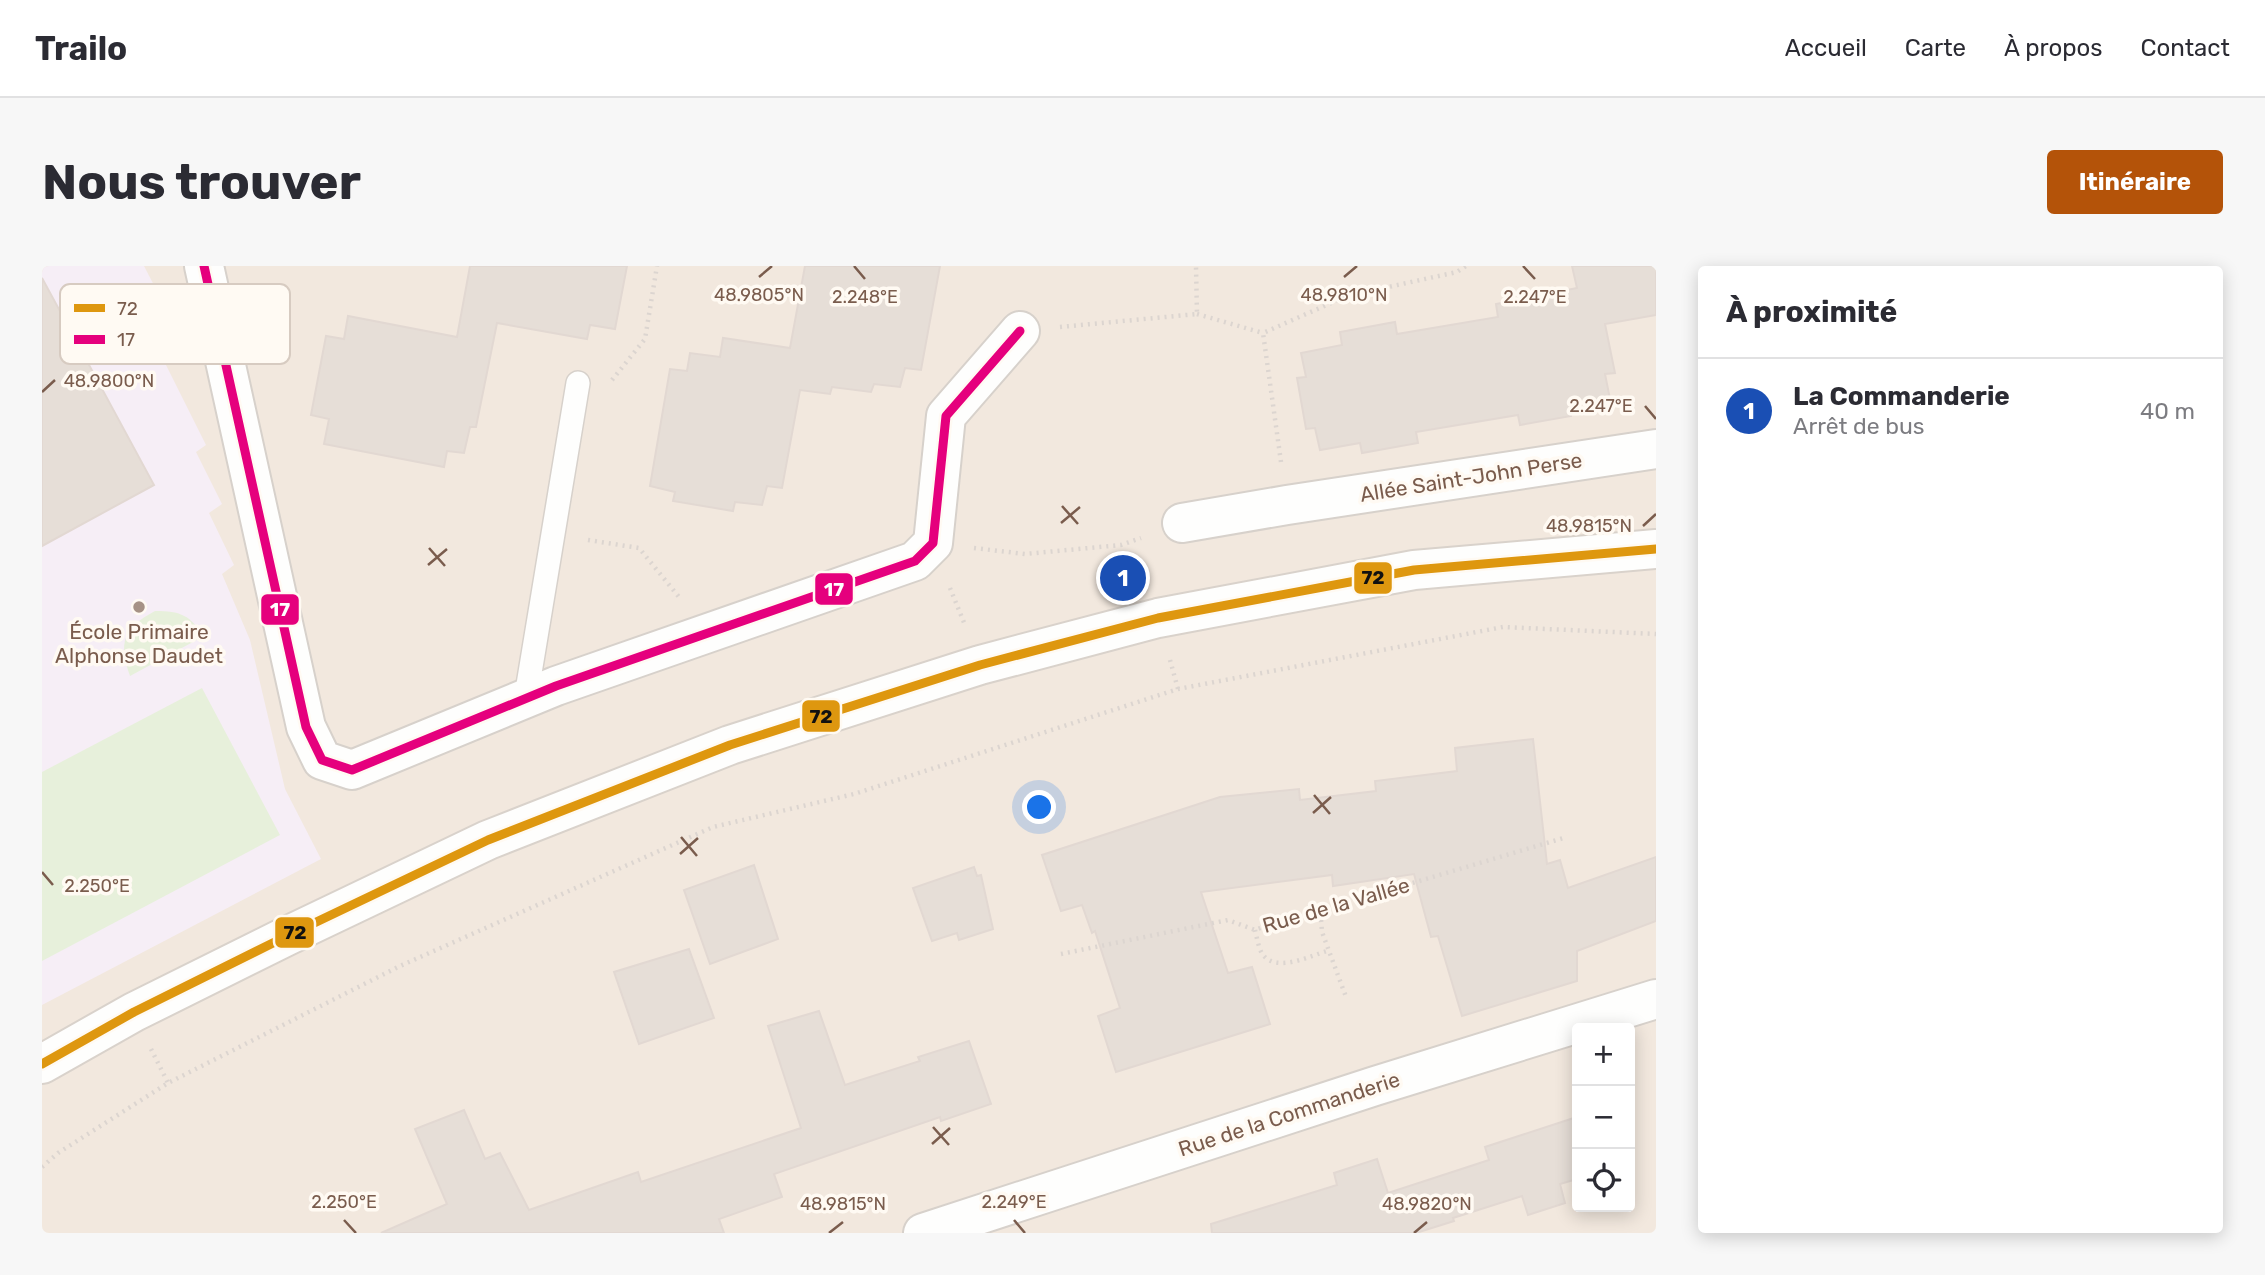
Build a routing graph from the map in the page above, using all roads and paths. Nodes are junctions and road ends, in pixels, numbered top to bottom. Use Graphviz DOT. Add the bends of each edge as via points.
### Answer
graph roads {
  1 [pos="204,266"];
  2 [pos="1196,266"];
  3 [pos="1466,266"];
  4 [pos="208,284"];
  5 [pos="1197,314"];
  6 [pos="1020,331"];
  7 [pos="1264,333"];
  8 [pos="226,364"];
  9 [pos="578,383"];
  10 [pos="1656,449"];
  11 [pos="1287,505"];
  12 [pos="1182,523"];
  13 [pos="581,538"];
  14 [pos="933,543"];
  15 [pos="1656,550"];
  16 [pos="708,632"];
  17 [pos="1656,634"];
  18 [pos="1167,650"];
  19 [pos="1178,689"];
  20 [pos="526,697"];
  21 [pos="1567,837"];
  22 [pos="1320,906"];
  23 [pos="1255,930"];
  24 [pos="1327,951"];
  25 [pos="1061,954"];
  26 [pos="1346,997"];
  27 [pos="1656,999"];
  28 [pos="147,1041"];
  29 [pos="42,1064"];
  30 [pos="168,1083"];
  31 [pos="42,1167"];
  32 [pos="923,1233"];
  1 -- 4 [label="street"];
  2 -- 5 [label="path"];
  3 -- 7 [label="path" via="1458,272 1347,296"];
  5 -- 6 [label="path"];
  5 -- 7 [label="path"];
  6 -- 14 [label="street" via="946,416"];
  7 -- 11 [label="path"];
  8 -- 20 [label="street" via="306,727 322,760 352,769"];
  9 -- 20 [label="lane"];
  10 -- 11 [label="street, Allée Saint-John Perse"];
  11 -- 12 [label="street, Allée Saint-John Perse"];
  12 -- 14 [label="path" via="1121,545 1025,554"];
  13 -- 16 [label="path" via="639,548"];
  14 -- 16 [label="street" via="915,561"];
  15 -- 29 [label="street" via="1414,570 1158,618 957,672 730,746 488,840 146,1006"];
  16 -- 20 [label="street"];
  17 -- 19 [label="path" via="1503,627"];
  18 -- 19 [label="path"];
  19 -- 30 [label="path" via="854,794 713,827 400,966"];
  21 -- 22 [label="path, Rue de la Vallée"];
  22 -- 23 [label="path, Rue de la Vallée"];
  22 -- 24 [label="path"];
  23 -- 24 [label="path" via="1262,955 1274,963"];
  23 -- 25 [label="path, Rue de la Vallée" via="1228,920"];
  24 -- 26 [label="path"];
  27 -- 32 [label="street, Rue de la Commanderie"];
  28 -- 30 [label="path"];
  30 -- 31 [label="path"];
}
